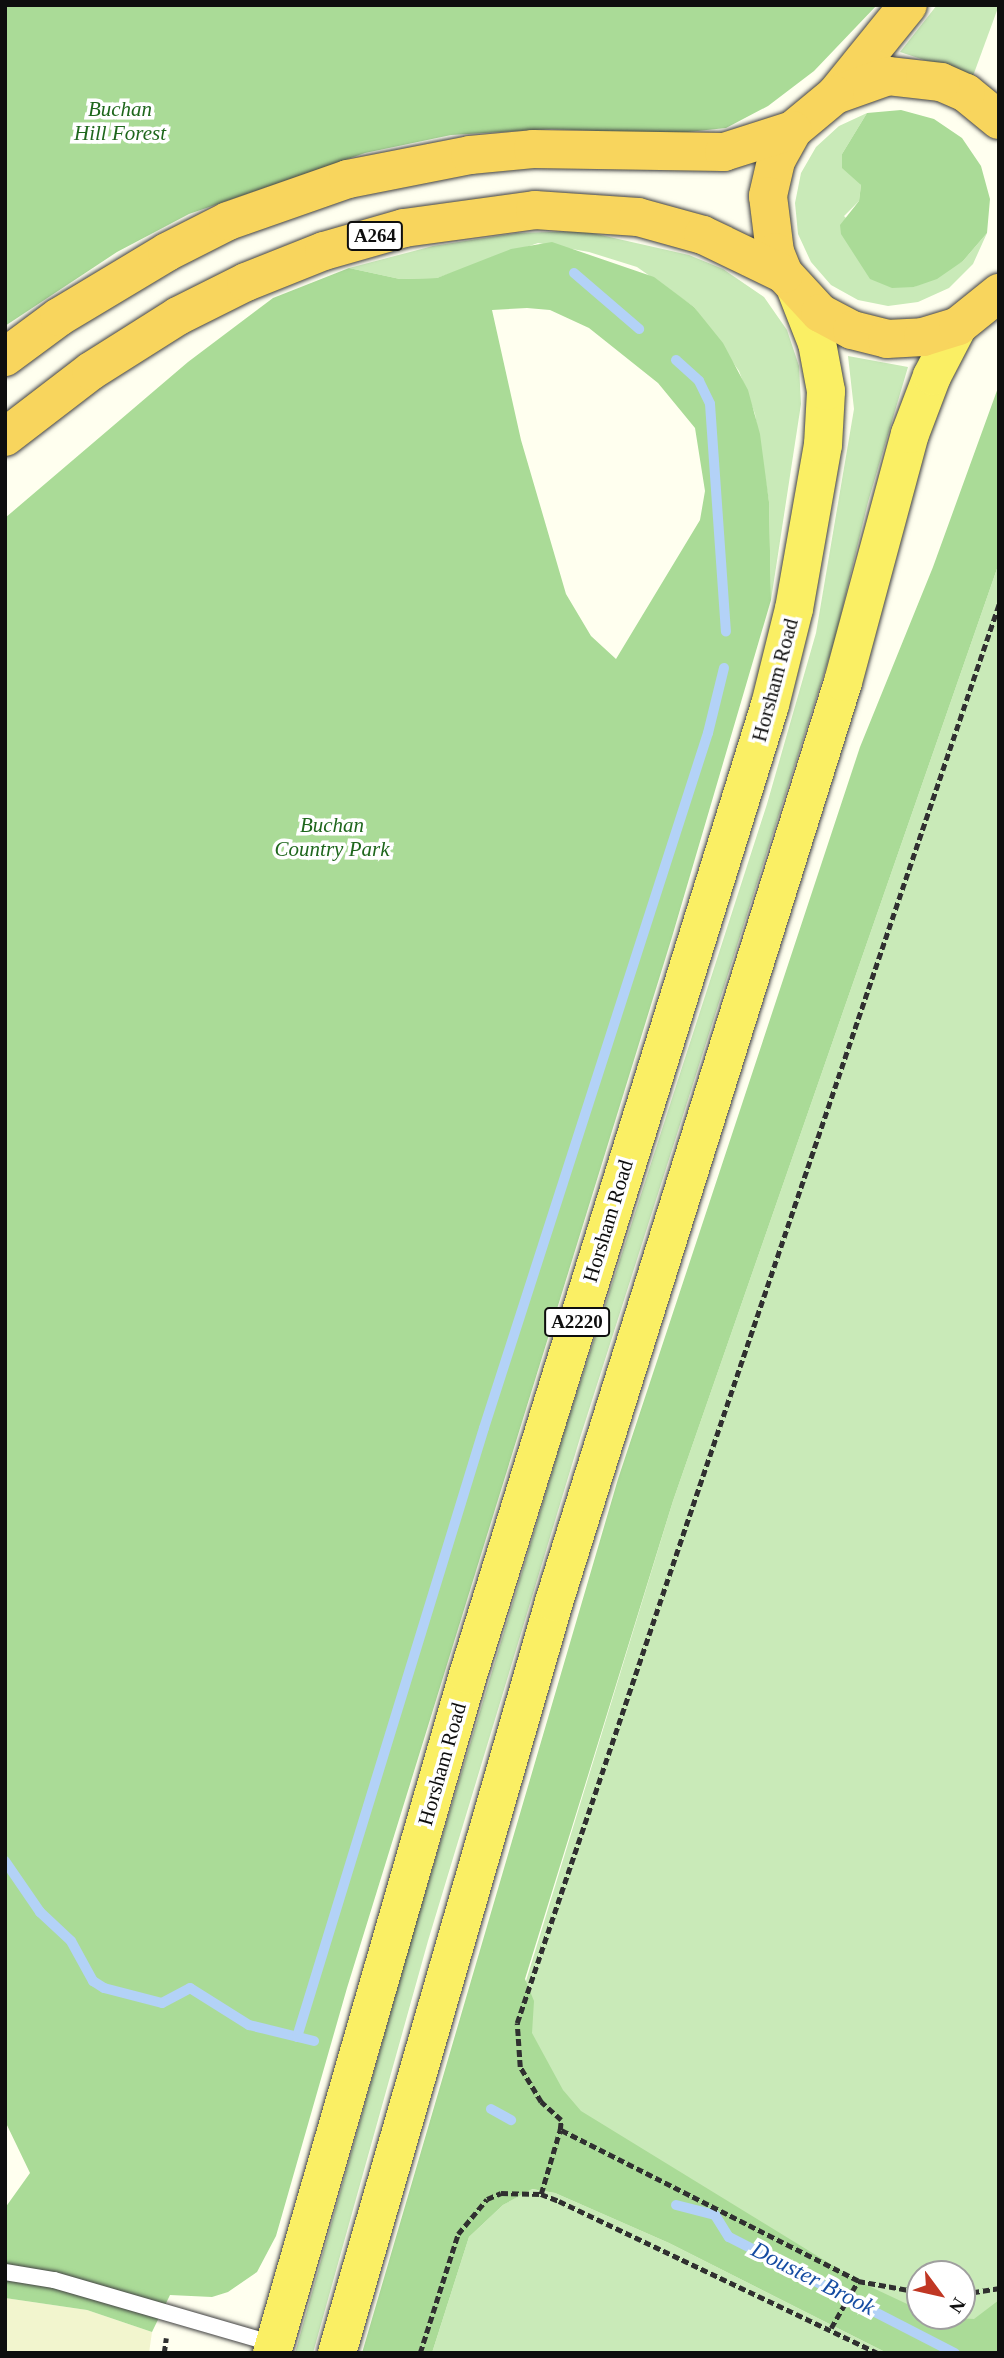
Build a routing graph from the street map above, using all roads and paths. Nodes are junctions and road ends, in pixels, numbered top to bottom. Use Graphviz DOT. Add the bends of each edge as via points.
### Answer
graph roads {
  1 [pos="908,5"];
  2 [pos="835,95"];
  3 [pos="999,120"];
  4 [pos="793,130"];
  5 [pos="789,280"];
  6 [pos="999,293"];
  7 [pos="958,326"];
  8 [pos="5,358"];
  9 [pos="5,438"];
  10 [pos="999,604"];
  11 [pos="560,2130"];
  12 [pos="541,2194"];
  13 [pos="5,2272"];
  14 [pos="858,2281"];
  15 [pos="999,2288"];
  16 [pos="906,2290"];
  17 [pos="976,2292"];
  18 [pos="831,2328"];
  19 [pos="274,2348"];
  20 [pos="337,2353"];
  21 [pos="421,2353"];
  22 [pos="877,2353"];
  1 -- 2 [label="highway"];
  2 -- 3 [label="highway" via="888,76 915,76 966,93"];
  2 -- 4 [label="highway"];
  4 -- 5 [label="highway" via="776,161 768,196 775,252"];
  4 -- 8 [label="highway" via="724,152 533,149 470,155 348,179 228,222 167,252 59,317"];
  5 -- 7 [label="highway" via="820,313 852,330 887,339 923,337"];
  5 -- 9 [label="highway, A264" via="703,235 638,217 535,210 404,228 324,251 178,316 91,372"];
  5 -- 19 [label="main road, Horsham Road / A2220" via="817,343 826,391 823,445 770,705 468,1675"];
  6 -- 7 [label="highway"];
  7 -- 20 [label="main road, A2220" via="932,376 910,435 844,682 554,1602"];
  10 -- 11 [label="path" via="517,2023 520,2067 541,2102 561,2120"];
  11 -- 12 [label="path"];
  11 -- 14 [label="path"];
  12 -- 18 [label="path"];
  12 -- 21 [label="path" via="501,2193 487,2199 458,2234"];
  13 -- 19 [label="lane" via="54,2280"];
  14 -- 16 [label="path"];
  14 -- 18 [label="path"];
  15 -- 17 [label="path"];
  18 -- 22 [label="path"];
}
